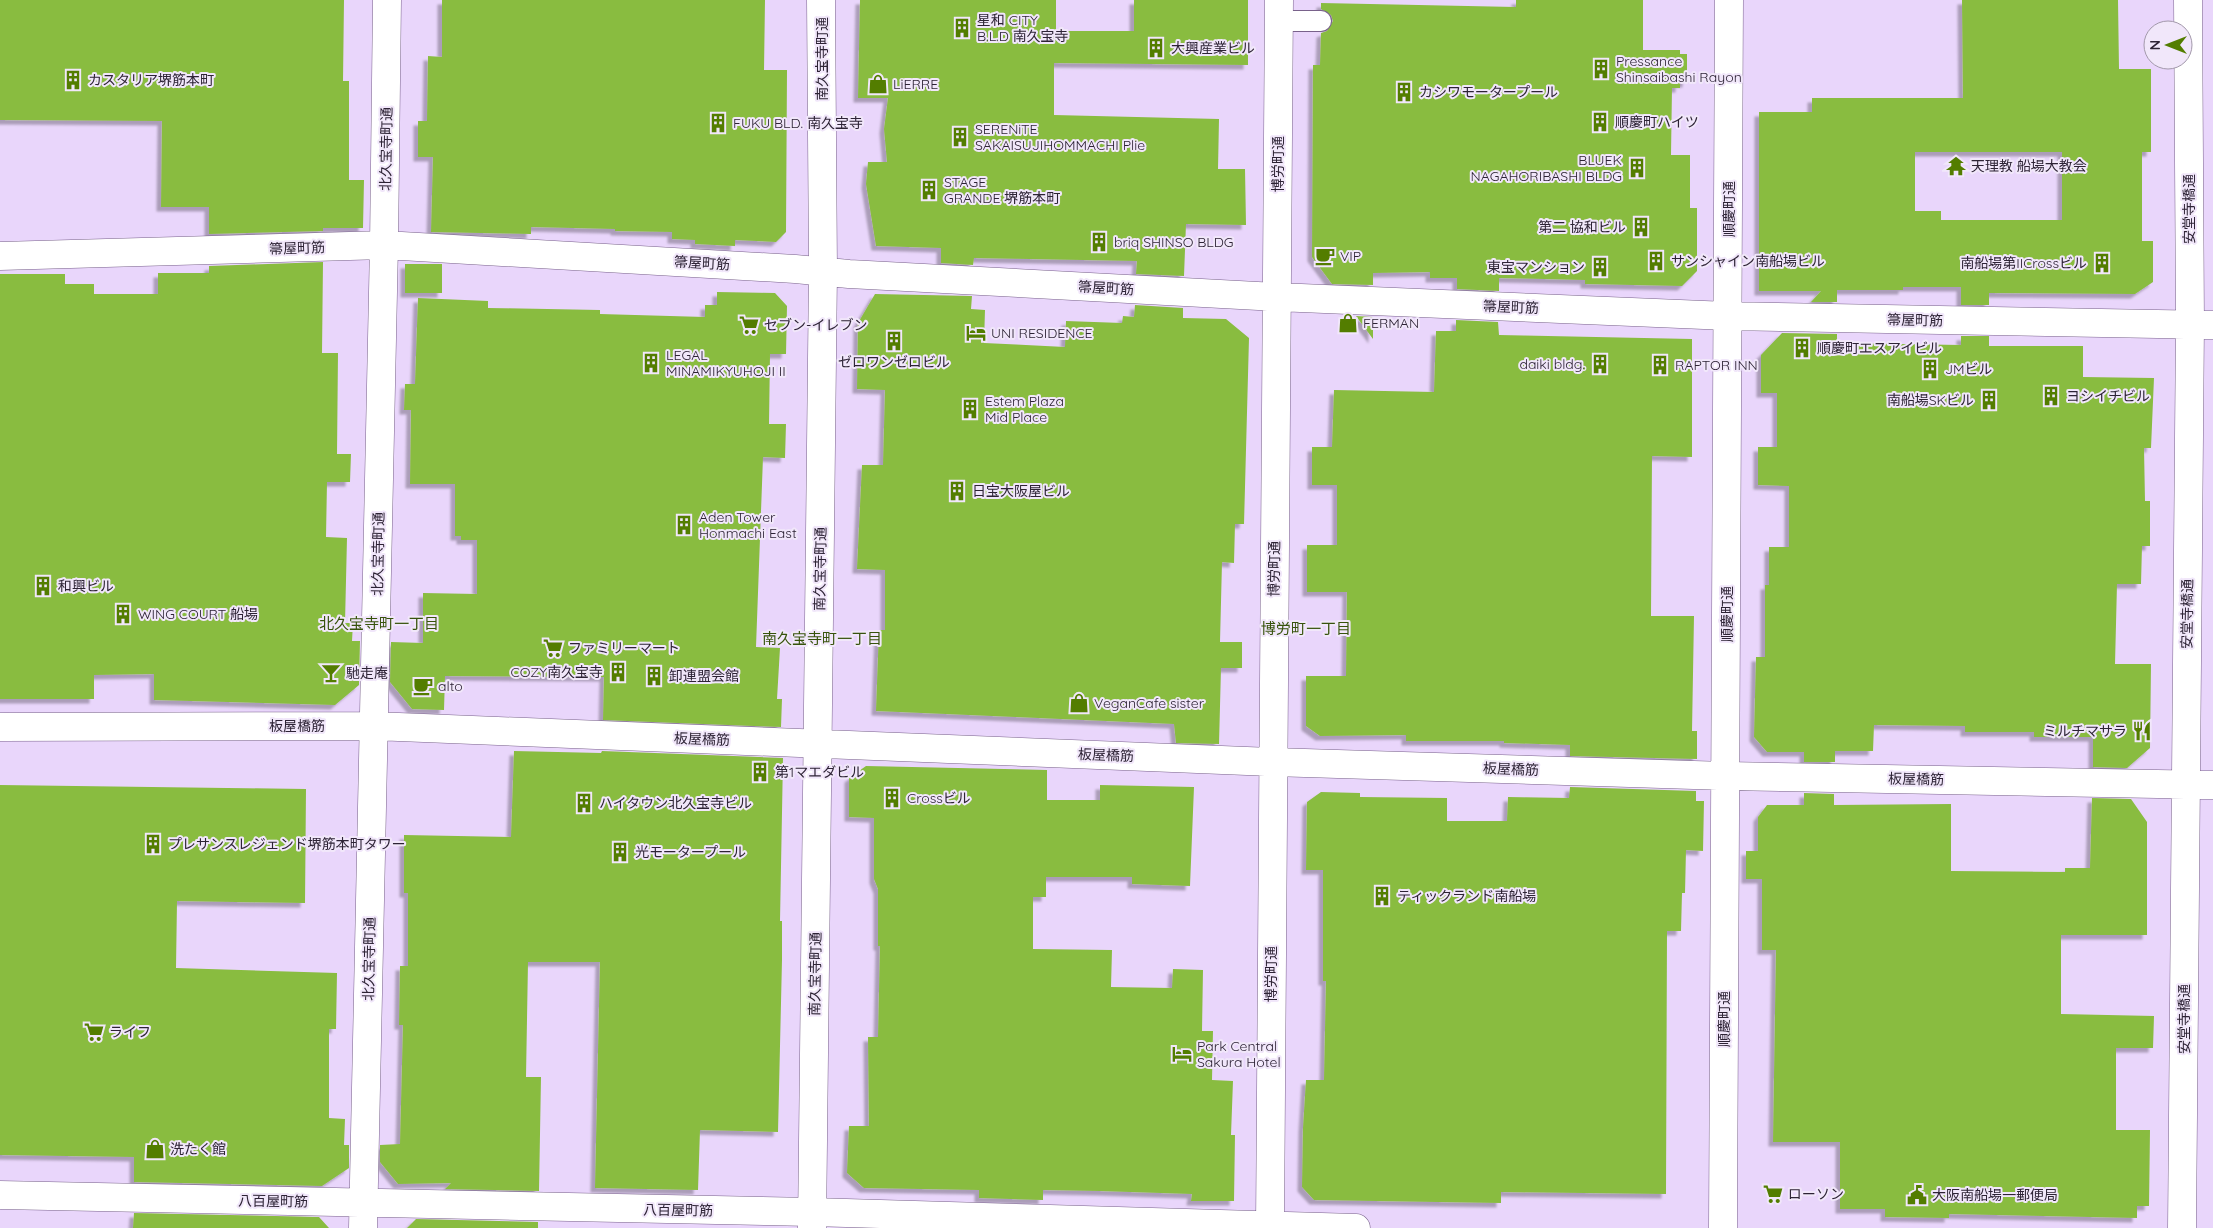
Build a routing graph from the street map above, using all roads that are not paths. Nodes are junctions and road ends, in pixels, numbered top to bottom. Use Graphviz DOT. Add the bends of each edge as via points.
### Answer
graph roads {
  1 [pos="387,0"];
  2 [pos="821,0"];
  3 [pos="1729,0"];
  4 [pos="2188,0"];
  5 [pos="1279,10"];
  6 [pos="1321,21"];
  7 [pos="384,245"];
  8 [pos="0,256"];
  9 [pos="823,272"];
  10 [pos="1277,297"];
  11 [pos="1728,316"];
  12 [pos="2201,325"];
  13 [pos="374,726"];
  14 [pos="0,727"];
  15 [pos="818,743"];
  16 [pos="1272,762"];
  17 [pos="1726,776"];
  18 [pos="2185,785"];
  19 [pos="2213,785"];
  20 [pos="0,1195"];
  21 [pos="363,1216"];
  22 [pos="812,1220"];
  23 [pos="1270,1227"];
  24 [pos="1356,1228"];
  25 [pos="1723,1228"];
  26 [pos="2182,1228"];
  1 -- 7 [label="street, 北久宝寺町通"];
  2 -- 9 [label="street, 南久宝寺町通"];
  3 -- 11 [label="street, 順慶町通"];
  4 -- 12 [label="street, 安堂寺橋通"];
  5 -- 6 [label="lane"];
  5 -- 10 [label="street, 博労町通"];
  7 -- 8 [label="street, 箒屋町筋"];
  7 -- 9 [label="street, 箒屋町筋"];
  7 -- 13 [label="street, 北久宝寺町通"];
  9 -- 10 [label="street, 箒屋町筋"];
  9 -- 15 [label="street, 南久宝寺町通"];
  10 -- 11 [label="street, 箒屋町筋"];
  10 -- 16 [label="street, 博労町通"];
  11 -- 12 [label="street, 箒屋町筋"];
  11 -- 17 [label="street, 順慶町通"];
  12 -- 18 [label="street, 安堂寺橋通"];
  13 -- 14 [label="street, 板屋橋筋"];
  13 -- 15 [label="street, 板屋橋筋"];
  13 -- 21 [label="street, 北久宝寺町通"];
  15 -- 16 [label="street, 板屋橋筋"];
  15 -- 22 [label="street, 南久宝寺町通"];
  16 -- 17 [label="street, 板屋橋筋"];
  16 -- 23 [label="street, 博労町通"];
  17 -- 18 [label="street, 板屋橋筋"];
  17 -- 25 [label="street, 順慶町通"];
  18 -- 19 [label="street, 板屋橋筋"];
  18 -- 26 [label="street, 安堂寺橋通"];
  20 -- 21 [label="street, 八百屋町筋"];
  21 -- 22 [label="street, 八百屋町筋"];
  22 -- 23 [label="street, 八百屋町筋"];
  23 -- 24 [label="street, 八百屋町筋"];
}
